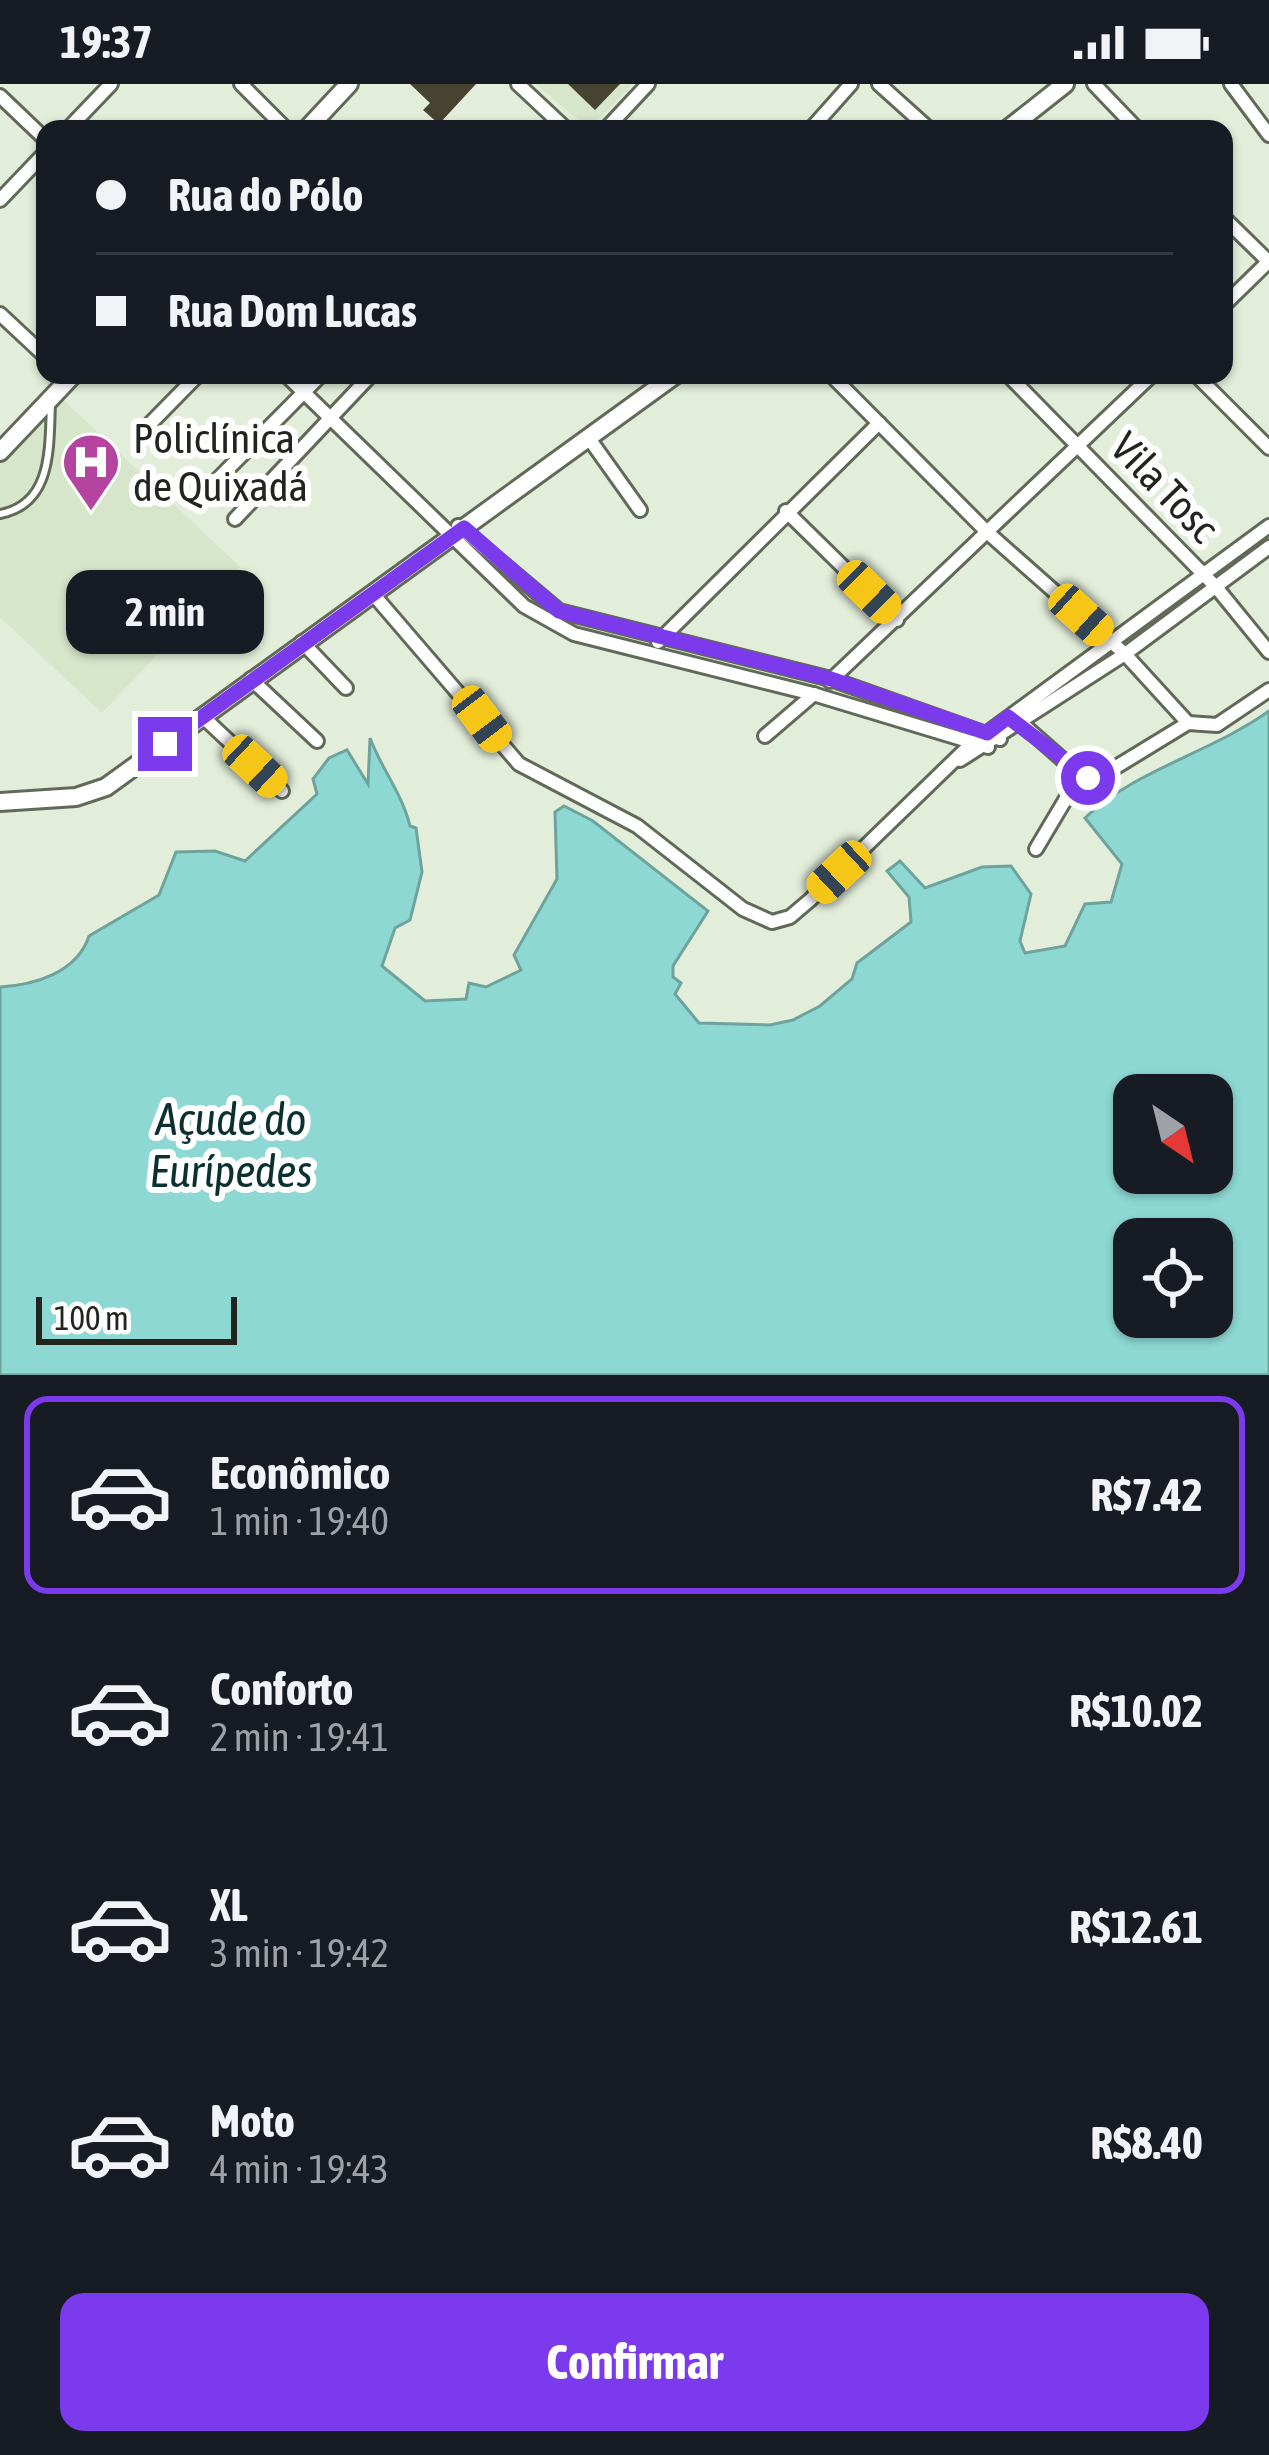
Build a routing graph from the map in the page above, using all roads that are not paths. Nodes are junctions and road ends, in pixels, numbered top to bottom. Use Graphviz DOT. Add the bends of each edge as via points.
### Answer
graph roads {
  1 [pos="111,84"];
  2 [pos="241,84"];
  3 [pos="349,84"];
  4 [pos="518,84"];
  5 [pos="648,84"];
  6 [pos="851,84"];
  7 [pos="879,84"];
  8 [pos="1065,84"];
  9 [pos="1094,84"];
  10 [pos="1231,84"];
  11 [pos="0,96"];
  12 [pos="77,120"];
  13 [pos="277,120"];
  14 [pos="316,120"];
  15 [pos="556,120"];
  16 [pos="614,120"];
  17 [pos="819,120"];
  18 [pos="919,120"];
  19 [pos="1019,120"];
  20 [pos="1129,120"];
  21 [pos="36,130"];
  22 [pos="1269,134"];
  23 [pos="36,162"];
  24 [pos="0,200"];
  25 [pos="1233,227"];
  26 [pos="1269,261"];
  27 [pos="1233,296"];
  28 [pos="0,314"];
  29 [pos="36,348"];
  30 [pos="63,384"];
  31 [pos="189,384"];
  32 [pos="296,384"];
  33 [pos="313,384"];
  34 [pos="362,384"];
  35 [pos="662,384"];
  36 [pos="840,384"];
  37 [pos="1016,384"];
  38 [pos="1143,384"];
  39 [pos="1205,384"];
  40 [pos="305,392"];
  41 [pos="52,397"];
  42 [pos="331,417"];
  43 [pos="879,423"];
  44 [pos="140,434"];
  45 [pos="588,436"];
  46 [pos="1079,447"];
  47 [pos="1269,448"];
  48 [pos="0,452"];
  49 [pos="218,479"];
  50 [pos="640,510"];
  51 [pos="786,511"];
  52 [pos="0,514"];
  53 [pos="235,519"];
  54 [pos="1269,526"];
  55 [pos="458,532"];
  56 [pos="987,532"];
  57 [pos="1269,547"];
  58 [pos="1205,575"];
  59 [pos="1216,587"];
  60 [pos="373,594"];
  61 [pos="559,611"];
  62 [pos="897,620"];
  63 [pos="548,623"];
  64 [pos="302,642"];
  65 [pos="1112,643"];
  66 [pos="655,646"];
  67 [pos="1269,652"];
  68 [pos="1125,654"];
  69 [pos="757,664"];
  70 [pos="831,679"];
  71 [pos="251,680"];
  72 [pos="751,682"];
  73 [pos="346,688"];
  74 [pos="1269,691"];
  75 [pos="814,694"];
  76 [pos="202,716"];
  77 [pos="1008,717"];
  78 [pos="1023,723"];
  79 [pos="1188,723"];
  80 [pos="765,736"];
  81 [pos="988,740"];
  82 [pos="317,741"];
  83 [pos="1080,775"];
  84 [pos="282,791"];
  85 [pos="0,802"];
  86 [pos="1036,849"];
  1 -- 12 [label="street"];
  2 -- 13 [label="street"];
  3 -- 14 [label="street"];
  4 -- 15 [label="street"];
  5 -- 16 [label="street"];
  6 -- 17 [label="street"];
  7 -- 18 [label="street"];
  8 -- 19 [label="street"];
  9 -- 20 [label="street"];
  10 -- 22 [label="street"];
  11 -- 21 [label="street"];
  23 -- 24 [label="street"];
  25 -- 26 [label="street"];
  26 -- 27 [label="street"];
  28 -- 29 [label="street"];
  30 -- 41 [label="street"];
  31 -- 44 [label="street"];
  32 -- 40 [label="street"];
  33 -- 40 [label="street"];
  34 -- 42 [label="street"];
  35 -- 45 [label="street"];
  36 -- 43 [label="street"];
  37 -- 46 [label="street, Vila Tosc"];
  38 -- 46 [label="street"];
  39 -- 47 [label="street"];
  40 -- 42 [label="street"];
  40 -- 49 [label="street"];
  41 -- 48 [label="street"];
  41 -- 52 [label="lane" via="42,485"];
  42 -- 53 [label="street"];
  42 -- 55 [label="street"];
  43 -- 51 [label="street"];
  43 -- 56 [label="street"];
  45 -- 50 [label="street"];
  45 -- 55 [label="street"];
  46 -- 56 [label="street"];
  46 -- 58 [label="street, Vila Tosc"];
  51 -- 62 [label="street"];
  51 -- 66 [label="street"];
  54 -- 58 [label="street"];
  55 -- 60 [label="street"];
  55 -- 61 [label="street"];
  55 -- 63 [label="street"];
  56 -- 62 [label="street"];
  56 -- 65 [label="street"];
  57 -- 59 [label="street"];
  58 -- 59 [label="street, Vila Tosc"];
  58 -- 65 [label="street"];
  59 -- 67 [label="street, Vila Tosc"];
  59 -- 68 [label="street"];
  60 -- 64 [label="street"];
  60 -- 81 [label="street" via="519,764 638,826 760,920 790,917"];
  61 -- 63 [label="street"];
  61 -- 66 [label="street"];
  62 -- 70 [label="street"];
  63 -- 66 [label="street"];
  64 -- 71 [label="street"];
  64 -- 73 [label="street"];
  65 -- 68 [label="street"];
  65 -- 77 [label="street"];
  66 -- 69 [label="street"];
  66 -- 72 [label="street"];
  68 -- 78 [label="street"];
  68 -- 79 [label="street"];
  69 -- 70 [label="street"];
  69 -- 72 [label="street"];
  70 -- 75 [label="street"];
  70 -- 81 [label="street"];
  71 -- 76 [label="street"];
  71 -- 82 [label="street"];
  72 -- 75 [label="street"];
  74 -- 79 [label="street" via="1217,725"];
  75 -- 80 [label="street"];
  75 -- 81 [label="street"];
  76 -- 84 [label="street"];
  76 -- 85 [label="street" via="93,794"];
  77 -- 78 [label="street"];
  77 -- 81 [label="street"];
  78 -- 81 [label="street"];
  78 -- 83 [label="street"];
  79 -- 83 [label="street" via="1107,775"];
  83 -- 86 [label="street"];
}
